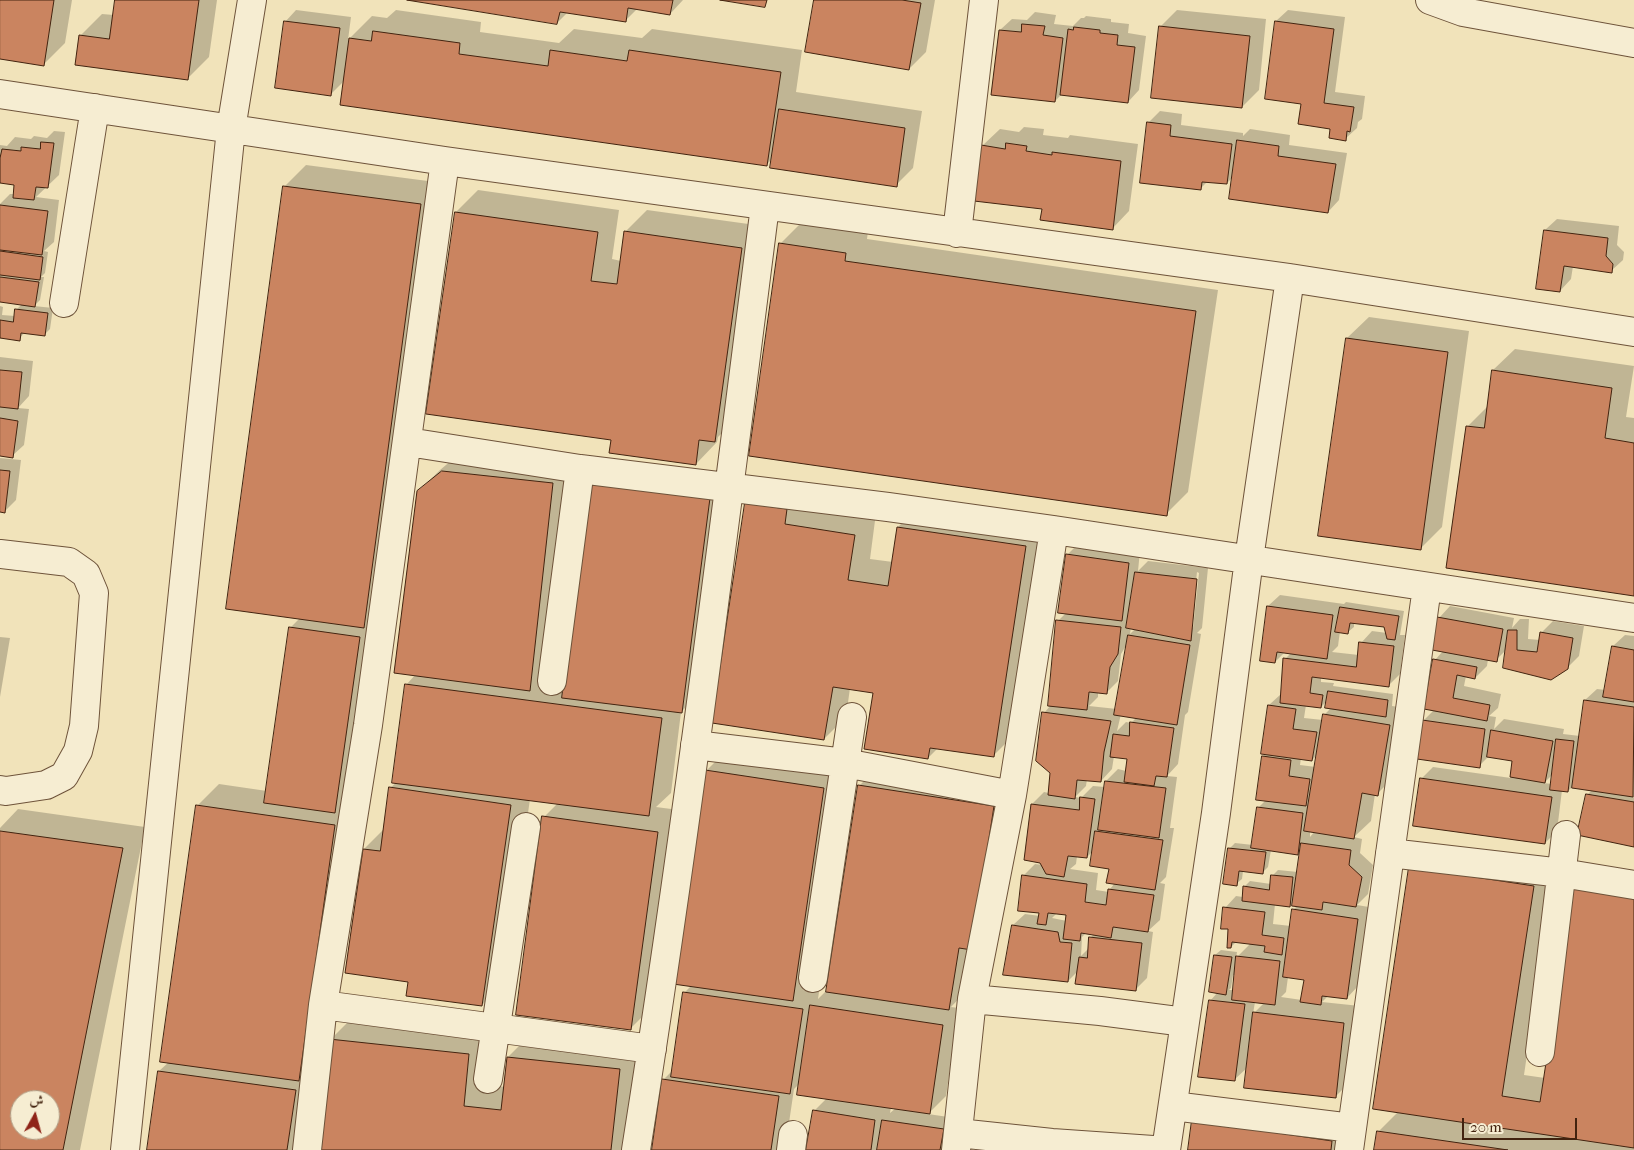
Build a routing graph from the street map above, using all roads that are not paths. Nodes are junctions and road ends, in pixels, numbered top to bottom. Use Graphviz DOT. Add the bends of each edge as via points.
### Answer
graph roads {
  1 [pos="252,0"];
  2 [pos="984,0"];
  3 [pos="1430,0"];
  4 [pos="1634,43"];
  5 [pos="0,94"];
  6 [pos="95,108"];
  7 [pos="231,129"];
  8 [pos="445,161"];
  9 [pos="765,206"];
  10 [pos="957,233"];
  11 [pos="1290,278"];
  12 [pos="64,303"];
  13 [pos="1634,332"];
  14 [pos="408,442"];
  15 [pos="580,469"];
  16 [pos="729,488"];
  17 [pos="1054,530"];
  18 [pos="0,554"];
  19 [pos="1249,559"];
  20 [pos="1427,587"];
  21 [pos="1634,618"];
  22 [pos="552,681"];
  23 [pos="852,717"];
  24 [pos="695,745"];
  25 [pos="845,763"];
  26 [pos="0,790"];
  27 [pos="1012,795"];
  28 [pos="526,827"];
  29 [pos="1566,835"];
  30 [pos="1390,853"];
  31 [pos="1562,873"];
  32 [pos="1634,885"];
  33 [pos="813,978"];
  34 [pos="972,999"];
  35 [pos="323,1005"];
  36 [pos="1185,1022"];
  37 [pos="496,1029"];
  38 [pos="652,1049"];
  39 [pos="1540,1052"];
  40 [pos="488,1079"];
  41 [pos="1173,1106"];
  42 [pos="1350,1139"];
  43 [pos="957,1142"];
  44 [pos="125,1150"];
  45 [pos="307,1150"];
  46 [pos="636,1150"];
  47 [pos="1153,1150"];
  48 [pos="1166,1150"];
  1 -- 7 [label="street"];
  2 -- 10 [label="street"];
  3 -- 4 [label="street" via="1463,12"];
  5 -- 6 [label="street"];
  6 -- 7 [label="street"];
  6 -- 12 [label="street"];
  7 -- 8 [label="street"];
  7 -- 44 [label="street"];
  8 -- 9 [label="street"];
  8 -- 14 [label="street"];
  9 -- 10 [label="street"];
  9 -- 16 [label="street"];
  10 -- 11 [label="street"];
  11 -- 13 [label="street"];
  11 -- 19 [label="street"];
  14 -- 15 [label="street"];
  14 -- 35 [label="street" via="368,725"];
  15 -- 16 [label="street"];
  15 -- 22 [label="street"];
  16 -- 17 [label="street"];
  16 -- 24 [label="street"];
  17 -- 19 [label="street"];
  17 -- 27 [label="street"];
  18 -- 26 [label="street" via="69,562 86,574 94,593 84,726 78,751 64,776 46,785"];
  19 -- 20 [label="street"];
  19 -- 36 [label="street"];
  20 -- 21 [label="street"];
  20 -- 30 [label="street"];
  23 -- 25 [label="street"];
  24 -- 25 [label="street"];
  24 -- 38 [label="street"];
  25 -- 27 [label="street"];
  25 -- 33 [label="street"];
  27 -- 34 [label="street"];
  28 -- 37 [label="street"];
  29 -- 31 [label="street"];
  30 -- 31 [label="street"];
  30 -- 42 [label="street"];
  31 -- 32 [label="street"];
  31 -- 39 [label="street"];
  34 -- 36 [label="street"];
  34 -- 43 [label="street"];
  35 -- 37 [label="street"];
  35 -- 45 [label="street"];
  36 -- 41 [label="street"];
  37 -- 38 [label="street"];
  37 -- 40 [label="street"];
  38 -- 46 [label="street"];
  41 -- 42 [label="street"];
  41 -- 48 [label="street"];
  43 -- 47 [label="street" via="1052,1143"];
}
